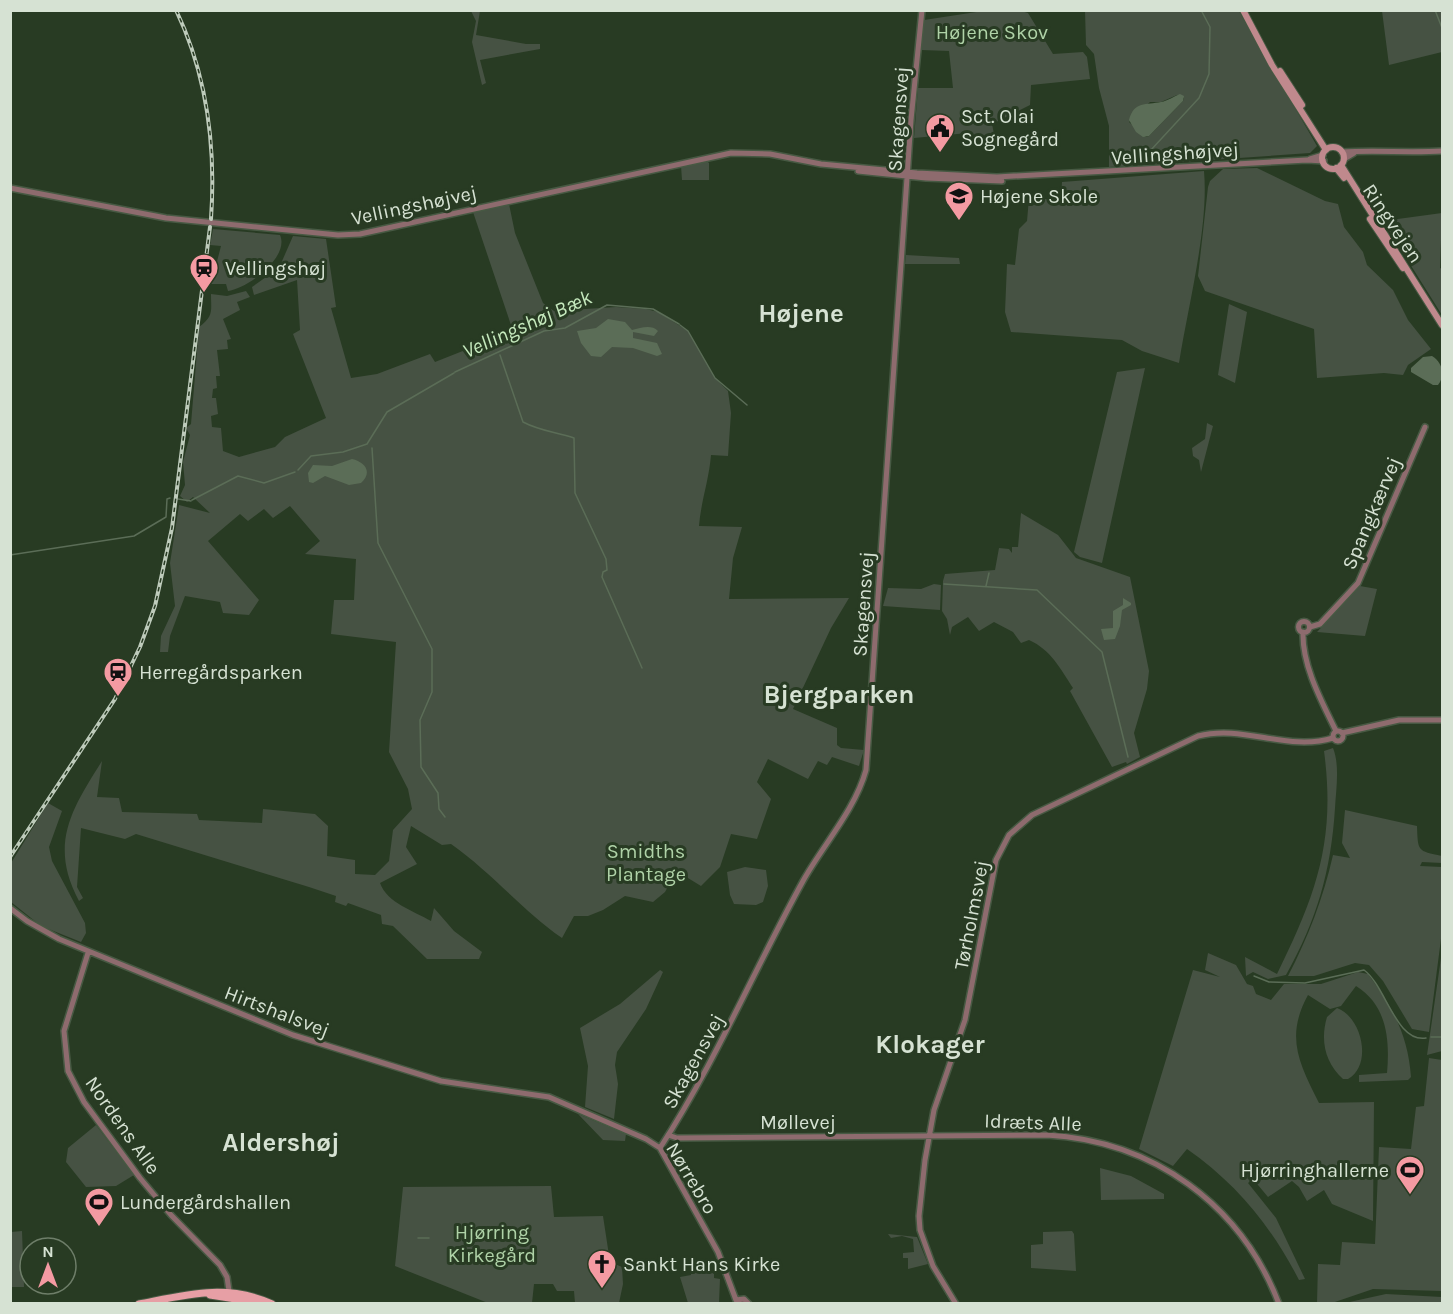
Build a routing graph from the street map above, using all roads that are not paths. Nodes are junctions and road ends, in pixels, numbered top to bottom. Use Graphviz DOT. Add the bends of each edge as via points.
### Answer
graph roads {
  1 [pos="922,10"];
  2 [pos="1243,10"];
  3 [pos="1443,151"];
  4 [pos="1326,154"];
  5 [pos="1341,161"];
  6 [pos="909,174"];
  7 [pos="10,188"];
  8 [pos="1443,325"];
  9 [pos="1425,427"];
  10 [pos="1310,627"];
  11 [pos="1303,632"];
  12 [pos="1443,720"];
  13 [pos="1339,732"];
  14 [pos="10,908"];
  15 [pos="88,952"];
  16 [pos="549,1097"];
  17 [pos="668,1135"];
  18 [pos="929,1136"];
  19 [pos="660,1148"];
  20 [pos="229,1293"];
  21 [pos="139,1304"];
  22 [pos="261,1304"];
  23 [pos="272,1304"];
  24 [pos="749,1304"];
  25 [pos="956,1304"];
  26 [pos="1279,1304"];
  1 -- 6 [label="street, Skagensvej"];
  2 -- 4 [label="main road"];
  3 -- 5 [label="street" via="1359,151"];
  4 -- 5 [label="main road" via="1337,148"];
  4 -- 5 [label="main road" via="1330,168"];
  4 -- 6 [label="street, Vellingshøjvej" via="1307,160 997,181"];
  5 -- 8 [label="main road, Ringvejen"];
  6 -- 7 [label="street, Vellingshøjvej" via="763,154 719,154 348,235 166,218"];
  6 -- 17 [label="street, Skagensvej" via="866,770 858,792 803,880 717,1051"];
  9 -- 10 [label="street, Spangkærvej" via="1358,583 1320,624"];
  10 -- 11 [label="street"];
  10 -- 11 [label="street" via="1306,621 1300,623"];
  11 -- 13 [label="street" via="1303,647 1324,708"];
  12 -- 13 [label="street" via="1392,721"];
  13 -- 18 [label="street, Tørholmsvej" via="1333,738 1304,743 1225,732 1198,736 1032,815 1015,828 996,860 965,1020"];
  14 -- 15 [label="street, Hirtshalsvej" via="43,931"];
  15 -- 16 [label="street, Hirtshalsvej" via="266,1025 392,1067 460,1085"];
  15 -- 20 [label="street, Nordens Alle" via="64,1031 68,1071 84,1102 146,1185 223,1269"];
  16 -- 19 [label="street, Nørrebro" via="635,1133"];
  17 -- 18 [label="street, Møllevej"];
  17 -- 19 [label="street, Skagensvej"];
  18 -- 25 [label="street, Tørholmsvej" via="920,1230 933,1266"];
  18 -- 26 [label="street, Idræts Alle" via="1078,1137 1154,1161 1199,1191 1235,1226 1263,1266"];
  19 -- 24 [label="street, Nørrebro" via="718,1252 736,1300 744,1299"];
  20 -- 21 [label="main road" via="204,1291"];
  20 -- 22 [label="main road"];
  20 -- 23 [label="main road"];
}
